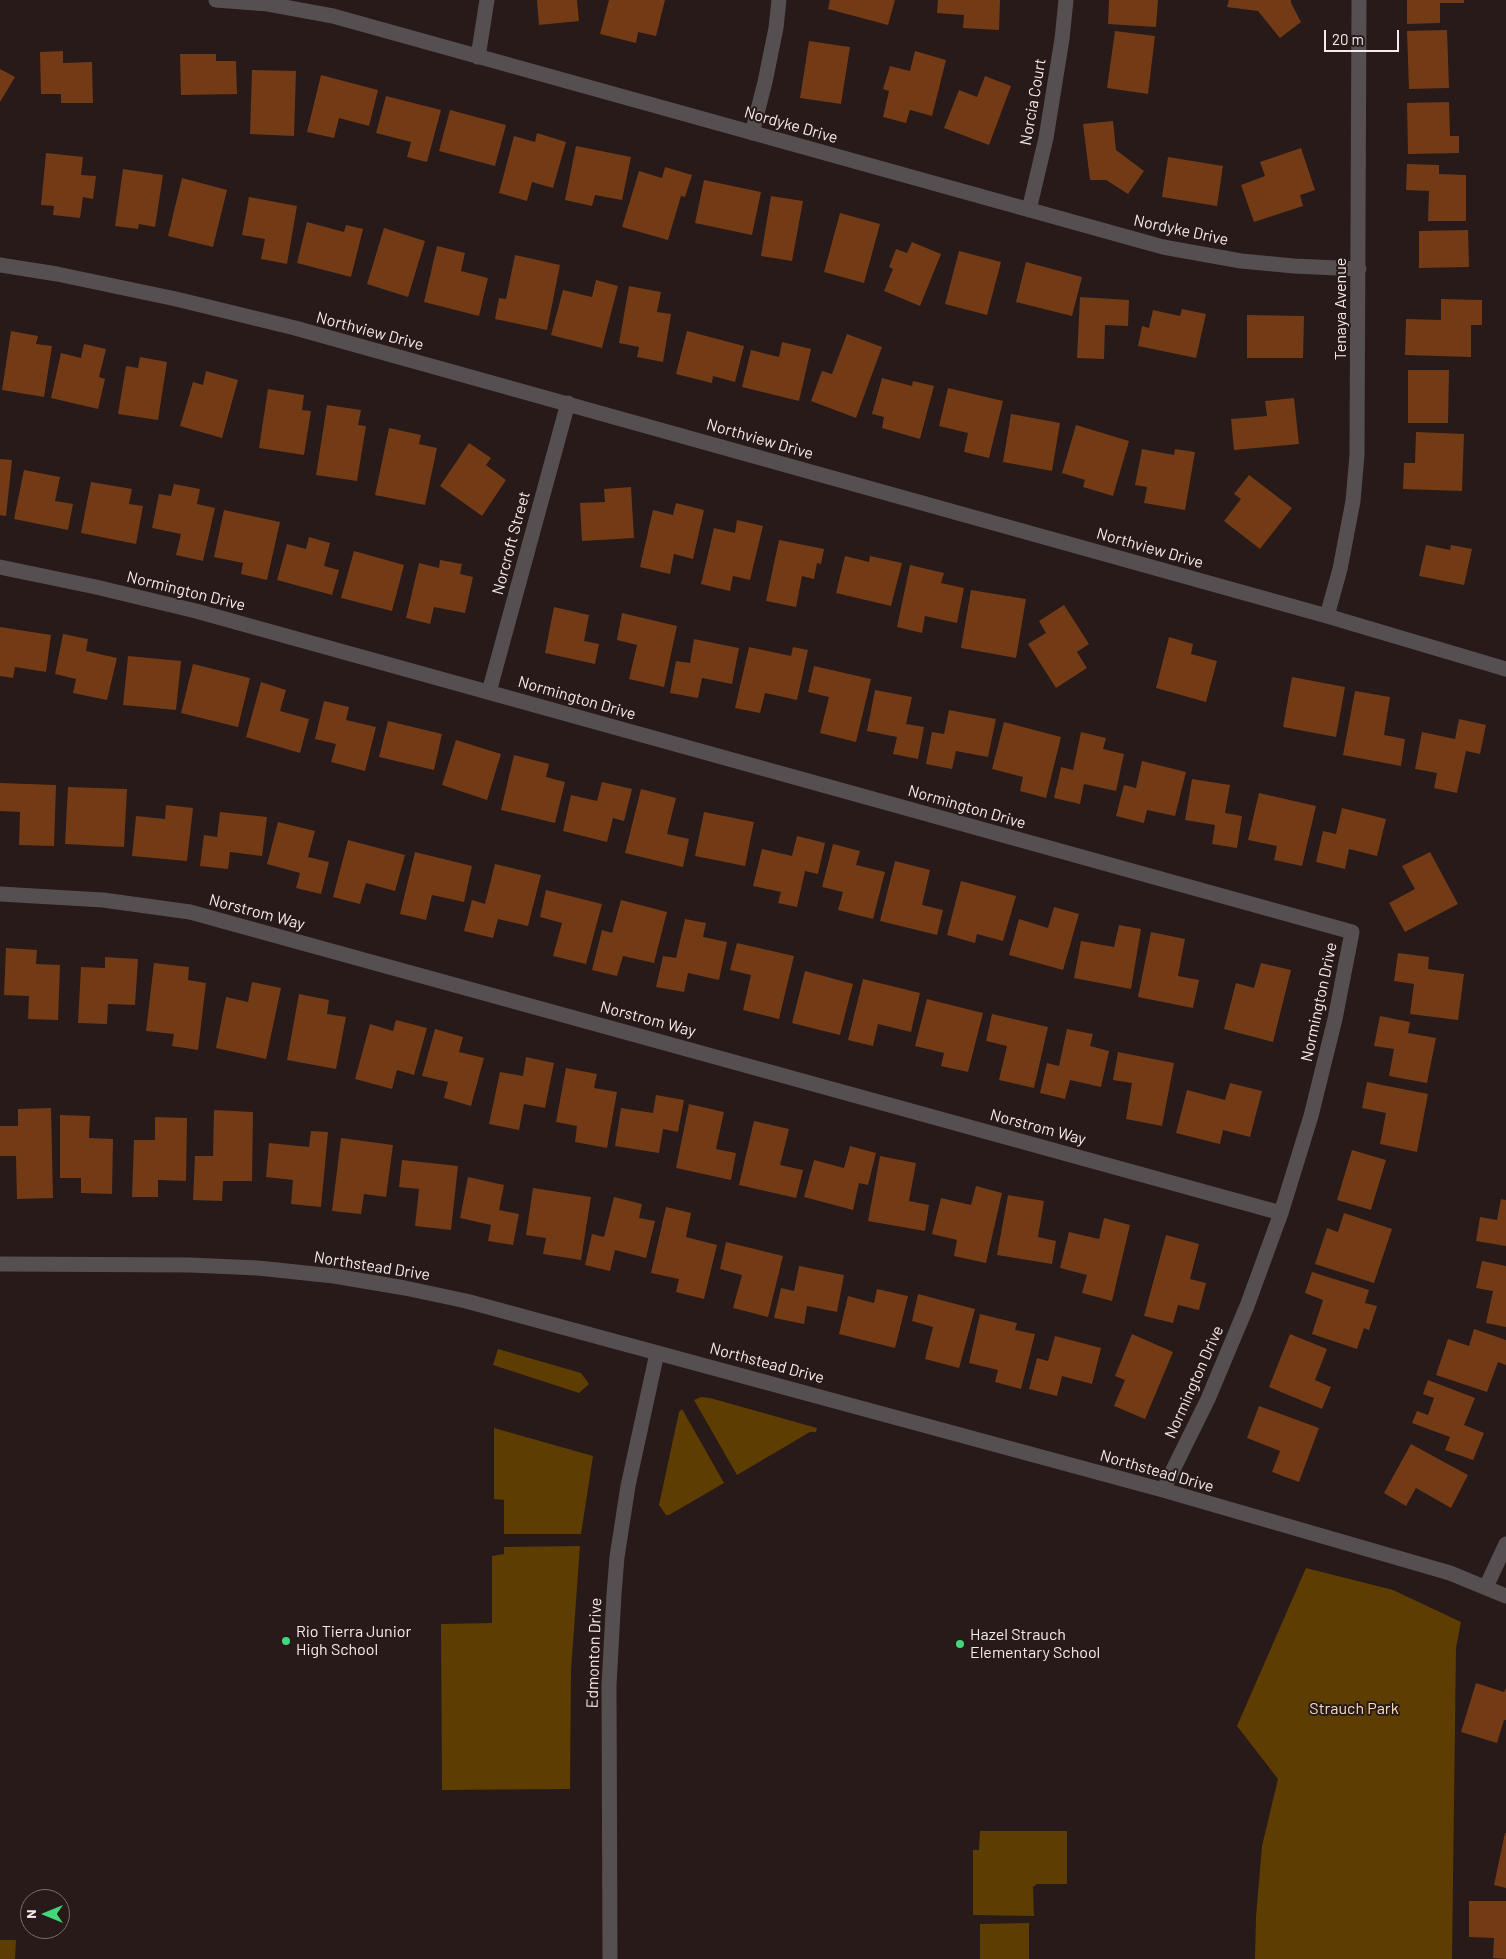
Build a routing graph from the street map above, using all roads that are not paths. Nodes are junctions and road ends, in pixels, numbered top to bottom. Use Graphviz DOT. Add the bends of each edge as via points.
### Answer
graph roads {
  1 [pos="216,0"];
  2 [pos="486,0"];
  3 [pos="779,0"];
  4 [pos="1066,0"];
  5 [pos="1360,0"];
  6 [pos="478,56"];
  7 [pos="752,133"];
  8 [pos="1029,210"];
  9 [pos="0,265"];
  10 [pos="1359,269"];
  11 [pos="568,403"];
  12 [pos="0,567"];
  13 [pos="1327,616"];
  14 [pos="1506,669"];
  15 [pos="489,692"];
  16 [pos="0,894"];
  17 [pos="1281,1213"];
  18 [pos="0,1264"];
  19 [pos="657,1353"];
  20 [pos="1163,1490"];
  21 [pos="1506,1544"];
  22 [pos="1486,1587"];
  23 [pos="1506,1596"];
  24 [pos="610,1959"];
  1 -- 6 [label="street, Nordyke Drive" via="268,4 333,16"];
  2 -- 6 [label="street"];
  3 -- 7 [label="street" via="776,28"];
  4 -- 8 [label="street, Norcia Court" via="1046,138"];
  5 -- 10 [label="street, Tenaya Avenue"];
  6 -- 7 [label="street, Nordyke Drive"];
  7 -- 8 [label="street, Nordyke Drive"];
  8 -- 10 [label="street, Nordyke Drive" via="1163,247 1241,261"];
  9 -- 11 [label="street, Northview Drive" via="186,301"];
  10 -- 13 [label="street, Tenaya Avenue" via="1357,455 1340,569"];
  11 -- 13 [label="street, Northview Drive"];
  11 -- 15 [label="street, Norcroft Street"];
  12 -- 15 [label="street, Normington Drive" via="196,611"];
  13 -- 14 [label="street, Northview Drive"];
  15 -- 17 [label="street, Normington Drive" via="1352,932 1311,1116"];
  16 -- 17 [label="street, Norstrom Way" via="103,900 190,912"];
  17 -- 20 [label="street, Normington Drive" via="1247,1306"];
  18 -- 19 [label="street, Northstead Drive" via="190,1265 334,1276 466,1301"];
  19 -- 20 [label="street, Northstead Drive"];
  19 -- 24 [label="street, Edmonton Drive" via="628,1486 617,1558 609,1694"];
  20 -- 22 [label="street, Northstead Drive" via="1450,1573"];
  21 -- 22 [label="street"];
  22 -- 23 [label="street, Northstead Drive"];
}
